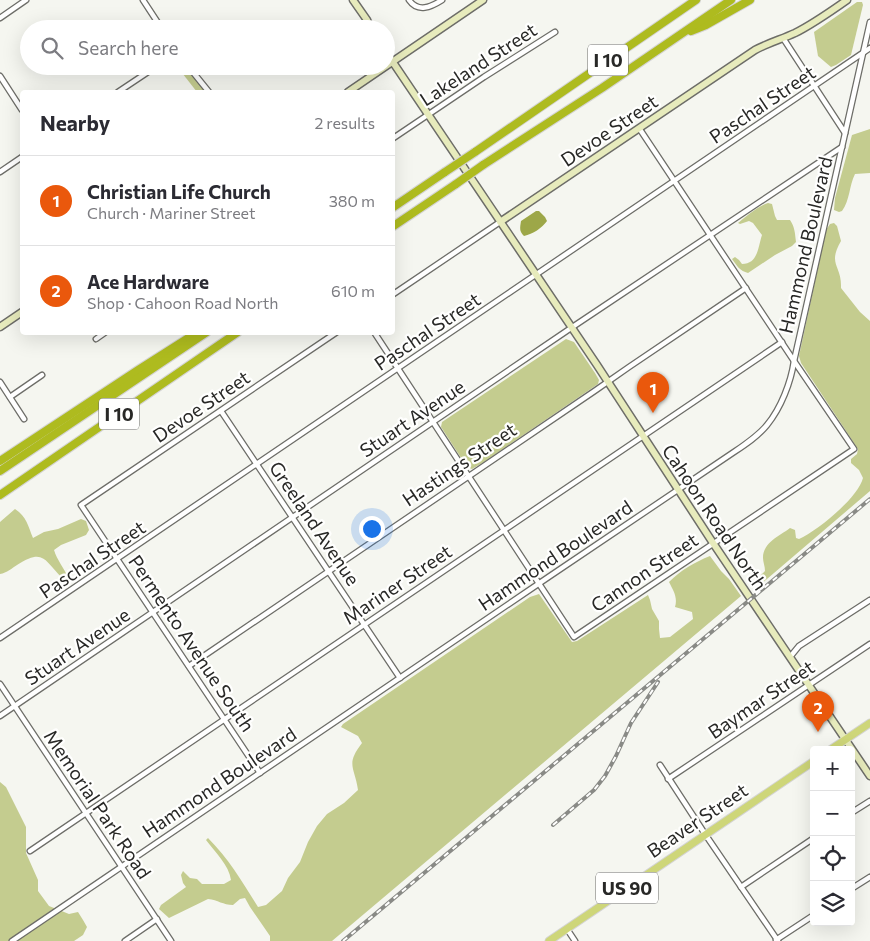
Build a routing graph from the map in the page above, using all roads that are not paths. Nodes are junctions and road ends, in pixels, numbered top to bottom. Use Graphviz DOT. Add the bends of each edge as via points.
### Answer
graph roads {
  1 [pos="26,0"];
  2 [pos="143,0"];
  3 [pos="353,0"];
  4 [pos="409,0"];
  5 [pos="442,0"];
  6 [pos="483,0"];
  7 [pos="694,0"];
  8 [pos="731,0"];
  9 [pos="750,0"];
  10 [pos="847,0"];
  11 [pos="0,18"];
  12 [pos="156,20"];
  13 [pos="367,20"];
  14 [pos="870,22"];
  15 [pos="555,32"];
  16 [pos="675,38"];
  17 [pos="783,38"];
  18 [pos="870,48"];
  19 [pos="863,53"];
  20 [pos="395,61"];
  21 [pos="395,65"];
  22 [pos="144,75"];
  23 [pos="195,75"];
  24 [pos="374,75"];
  25 [pos="0,76"];
  26 [pos="814,86"];
  27 [pos="121,90"];
  28 [pos="207,90"];
  29 [pos="351,90"];
  30 [pos="20,107"];
  31 [pos="428,115"];
  32 [pos="639,128"];
  33 [pos="845,133"];
  34 [pos="395,137"];
  35 [pos="842,147"];
  36 [pos="20,158"];
  37 [pos="0,172"];
  38 [pos="675,181"];
  39 [pos="395,206"];
  40 [pos="500,222"];
  41 [pos="395,225"];
  42 [pos="710,235"];
  43 [pos="535,275"];
  44 [pos="746,288"];
  45 [pos="395,292"];
  46 [pos="20,313"];
  47 [pos="0,328"];
  48 [pos="571,328"];
  49 [pos="102,335"];
  50 [pos="193,335"];
  51 [pos="203,335"];
  52 [pos="234,335"];
  53 [pos="333,335"];
  54 [pos="376,335"];
  55 [pos="96,339"];
  56 [pos="782,342"];
  57 [pos="794,361"];
  58 [pos="397,369"];
  59 [pos="42,375"];
  60 [pos="0,382"];
  61 [pos="607,382"];
  62 [pos="10,397"];
  63 [pos="221,411"];
  64 [pos="24,419"];
  65 [pos="432,422"];
  66 [pos="643,436"];
  67 [pos="0,461"];
  68 [pos="257,464"];
  69 [pos="0,472"];
  70 [pos="468,476"];
  71 [pos="678,489"];
  72 [pos="0,495"];
  73 [pos="82,505"];
  74 [pos="292,518"];
  75 [pos="503,530"];
  76 [pos="714,543"];
  77 [pos="118,559"];
  78 [pos="329,571"];
  79 [pos="538,583"];
  80 [pos="870,600"];
  81 [pos="153,612"];
  82 [pos="364,625"];
  83 [pos="0,638"];
  84 [pos="870,644"];
  85 [pos="790,656"];
  86 [pos="189,666"];
  87 [pos="400,678"];
  88 [pos="0,684"];
  89 [pos="809,685"];
  90 [pos="15,706"];
  91 [pos="0,716"];
  92 [pos="224,719"];
  93 [pos="870,723"];
  94 [pos="844,740"];
  95 [pos="836,746"];
  96 [pos="810,764"];
  97 [pos="660,766"];
  98 [pos="260,772"];
  99 [pos="870,776"];
  100 [pos="668,779"];
  101 [pos="870,800"];
  102 [pos="855,810"];
  103 [pos="86,813"];
  104 [pos="705,834"];
  105 [pos="810,841"];
  106 [pos="30,851"];
  107 [pos="122,866"];
  108 [pos="870,877"];
  109 [pos="855,886"];
  110 [pos="741,887"];
  111 [pos="810,918"];
  112 [pos="157,919"];
  113 [pos="567,929"];
  114 [pos="12,941"];
  115 [pos="124,941"];
  116 [pos="171,941"];
  117 [pos="549,941"];
  118 [pos="575,941"];
  119 [pos="777,941"];
  1 -- 11 [label="street"];
  2 -- 12 [label="street"];
  3 -- 13 [label="main road"];
  4 -- 5 [label="street" via="423,8"];
  6 -- 20 [label="main road"];
  7 -- 39 [label="highway, I 10, bridge"];
  8 -- 16 [label="highway, I 10"];
  9 -- 16 [label="highway"];
  10 -- 17 [label="main road, Devoe Street" via="807,27"];
  14 -- 19 [label="street, Hammond Boulevard"];
  15 -- 31 [label="street, Lakeland Street"];
  16 -- 41 [label="highway, I 10, bridge"];
  17 -- 26 [label="street"];
  17 -- 32 [label="main road, Devoe Street" via="755,50"];
  18 -- 19 [label="street, Paschal Street"];
  19 -- 26 [label="street, Paschal Street"];
  19 -- 33 [label="street, Hammond Boulevard"];
  21 -- 31 [label="main road"];
  22 -- 27 [label="street"];
  23 -- 28 [label="street"];
  24 -- 29 [label="main road"];
  25 -- 30 [label="street"];
  26 -- 33 [label="street"];
  26 -- 38 [label="street, Paschal Street"];
  31 -- 34 [label="street, Lakeland Street"];
  31 -- 40 [label="main road"];
  32 -- 38 [label="street"];
  32 -- 40 [label="main road, Devoe Street"];
  33 -- 35 [label="street, Hammond Boulevard"];
  35 -- 42 [label="street, Stuart Avenue"];
  35 -- 57 [label="street, Hammond Boulevard"];
  36 -- 37 [label="street"];
  38 -- 42 [label="street"];
  38 -- 43 [label="street, Paschal Street"];
  40 -- 43 [label="main road, Cahoon Road North"];
  40 -- 45 [label="street, Devoe Street"];
  42 -- 44 [label="street"];
  42 -- 48 [label="street, Stuart Avenue"];
  43 -- 48 [label="main road, Cahoon Road North"];
  43 -- 58 [label="street, Paschal Street"];
  44 -- 56 [label="street"];
  44 -- 61 [label="street, Hastings Street"];
  46 -- 47 [label="main road"];
  48 -- 61 [label="main road, Cahoon Road North"];
  48 -- 65 [label="street, Stuart Avenue"];
  49 -- 55 [label="street"];
  50 -- 67 [label="highway"];
  51 -- 69 [label="highway, I 10"];
  52 -- 72 [label="highway, I 10"];
  53 -- 63 [label="street, Devoe Street"];
  54 -- 58 [label="street"];
  56 -- 57 [label="street"];
  56 -- 66 [label="street, Mariner Street"];
  57 -- 71 [label="street, Hammond Boulevard" via="784,394 766,426 745,445"];
  57 -- 76 [label="street, Cannon Street" via="854,449"];
  58 -- 65 [label="street"];
  58 -- 68 [label="street, Paschal Street"];
  59 -- 62 [label="street"];
  60 -- 62 [label="street"];
  61 -- 66 [label="main road, Cahoon Road North"];
  61 -- 70 [label="street, Hastings Street"];
  62 -- 64 [label="street"];
  63 -- 68 [label="street, Greeland Avenue"];
  63 -- 73 [label="street, Devoe Street"];
  65 -- 70 [label="street"];
  65 -- 74 [label="street, Stuart Avenue"];
  66 -- 71 [label="main road, Cahoon Road North"];
  66 -- 75 [label="street, Mariner Street"];
  68 -- 74 [label="street, Greeland Avenue"];
  68 -- 77 [label="street, Paschal Street"];
  70 -- 75 [label="street"];
  70 -- 78 [label="street, Hastings Street"];
  71 -- 76 [label="main road, Cahoon Road North"];
  71 -- 79 [label="street, Hammond Boulevard"];
  73 -- 77 [label="street, Permento Avenue South"];
  74 -- 78 [label="street, Greeland Avenue"];
  74 -- 81 [label="street, Stuart Avenue"];
  75 -- 79 [label="street"];
  75 -- 82 [label="street, Mariner Street"];
  76 -- 79 [label="street, Cannon Street" via="574,637"];
  76 -- 85 [label="main road, Cahoon Road North"];
  77 -- 81 [label="street, Permento Avenue South"];
  77 -- 83 [label="street, Paschal Street"];
  78 -- 82 [label="street, Greeland Avenue"];
  78 -- 86 [label="street, Hastings Street"];
  79 -- 87 [label="street, Hammond Boulevard"];
  80 -- 85 [label="street"];
  81 -- 86 [label="street, Permento Avenue South"];
  81 -- 90 [label="street, Stuart Avenue"];
  82 -- 87 [label="street, Greeland Avenue"];
  82 -- 92 [label="street, Mariner Street"];
  84 -- 89 [label="street, Baymar Street"];
  85 -- 89 [label="main road, Cahoon Road North"];
  86 -- 92 [label="street, Permento Avenue South"];
  87 -- 98 [label="street, Hammond Boulevard"];
  88 -- 90 [label="street, Memorial Park Road"];
  89 -- 94 [label="main road, Cahoon Road North"];
  89 -- 100 [label="street, Baymar Street"];
  90 -- 91 [label="street, Stuart Avenue"];
  90 -- 103 [label="street, Memorial Park Road"];
  92 -- 98 [label="street, Permento Avenue South"];
  92 -- 103 [label="street, Mariner Street"];
  93 -- 94 [label="main road"];
  94 -- 95 [label="main road"];
  94 -- 99 [label="main road, Cahoon Road North"];
  96 -- 104 [label="main road, Beaver Street / US 90"];
  97 -- 100 [label="street"];
  98 -- 107 [label="street, Hammond Boulevard"];
  100 -- 104 [label="street"];
  101 -- 102 [label="street"];
  103 -- 106 [label="street, Mariner Street"];
  103 -- 107 [label="street, Memorial Park Road"];
  104 -- 110 [label="street"];
  104 -- 113 [label="main road, Beaver Street / US 90"];
  105 -- 110 [label="street"];
  107 -- 112 [label="street, Memorial Park Road"];
  107 -- 114 [label="street, Hammond Boulevard"];
  108 -- 109 [label="street"];
  110 -- 119 [label="street"];
  111 -- 119 [label="street"];
  112 -- 115 [label="street"];
  112 -- 116 [label="street, Memorial Park Road"];
  113 -- 117 [label="main road, Beaver Street / US 90"];
  113 -- 118 [label="street"];
}
